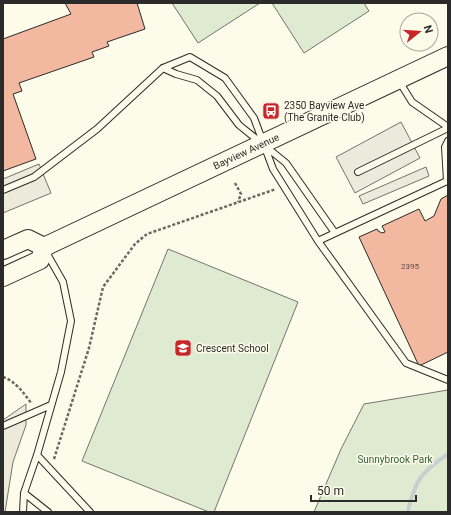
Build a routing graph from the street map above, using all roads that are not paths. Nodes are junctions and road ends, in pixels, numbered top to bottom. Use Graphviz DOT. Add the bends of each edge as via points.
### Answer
graph roads {
  1 [pos="448,56"];
  2 [pos="163,68"];
  3 [pos="398,78"];
  4 [pos="448,127"];
  5 [pos="448,141"];
  6 [pos="263,143"];
  7 [pos="358,172"];
  8 [pos="448,181"];
  9 [pos="3,190"];
  10 [pos="335,233"];
  11 [pos="318,241"];
  12 [pos="44,247"];
  13 [pos="3,250"];
  14 [pos="3,277"];
  15 [pos="448,380"];
  16 [pos="51,405"];
  17 [pos="3,426"];
  18 [pos="37,455"];
  19 [pos="24,493"];
  20 [pos="23,512"];
  21 [pos="48,512"];
  22 [pos="90,512"];
  1 -- 3 [label="main road, Bayview Avenue"];
  2 -- 6 [label="lane" via="197,80 217,96 239,125"];
  2 -- 6 [label="lane" via="190,57 225,78 254,118"];
  2 -- 9 [label="lane" via="97,129 34,177"];
  3 -- 4 [label="lane" via="412,102"];
  3 -- 6 [label="main road, Bayview Avenue"];
  4 -- 7 [label="lane"];
  5 -- 8 [label="lane" via="445,147"];
  6 -- 10 [label="lane" via="286,162"];
  6 -- 11 [label="lane" via="273,169"];
  6 -- 12 [label="main road, Bayview Avenue"];
  8 -- 10 [label="lane"];
  10 -- 11 [label="lane"];
  11 -- 15 [label="lane" via="406,363"];
  12 -- 13 [label="main road" via="28,239"];
  12 -- 14 [label="main road" via="40,260"];
  12 -- 16 [label="lane" via="63,282 71,321 61,372"];
  16 -- 17 [label="lane"];
  16 -- 18 [label="lane"];
  18 -- 19 [label="lane"];
  18 -- 22 [label="lane"];
  19 -- 20 [label="lane"];
  19 -- 21 [label="lane"];
}
